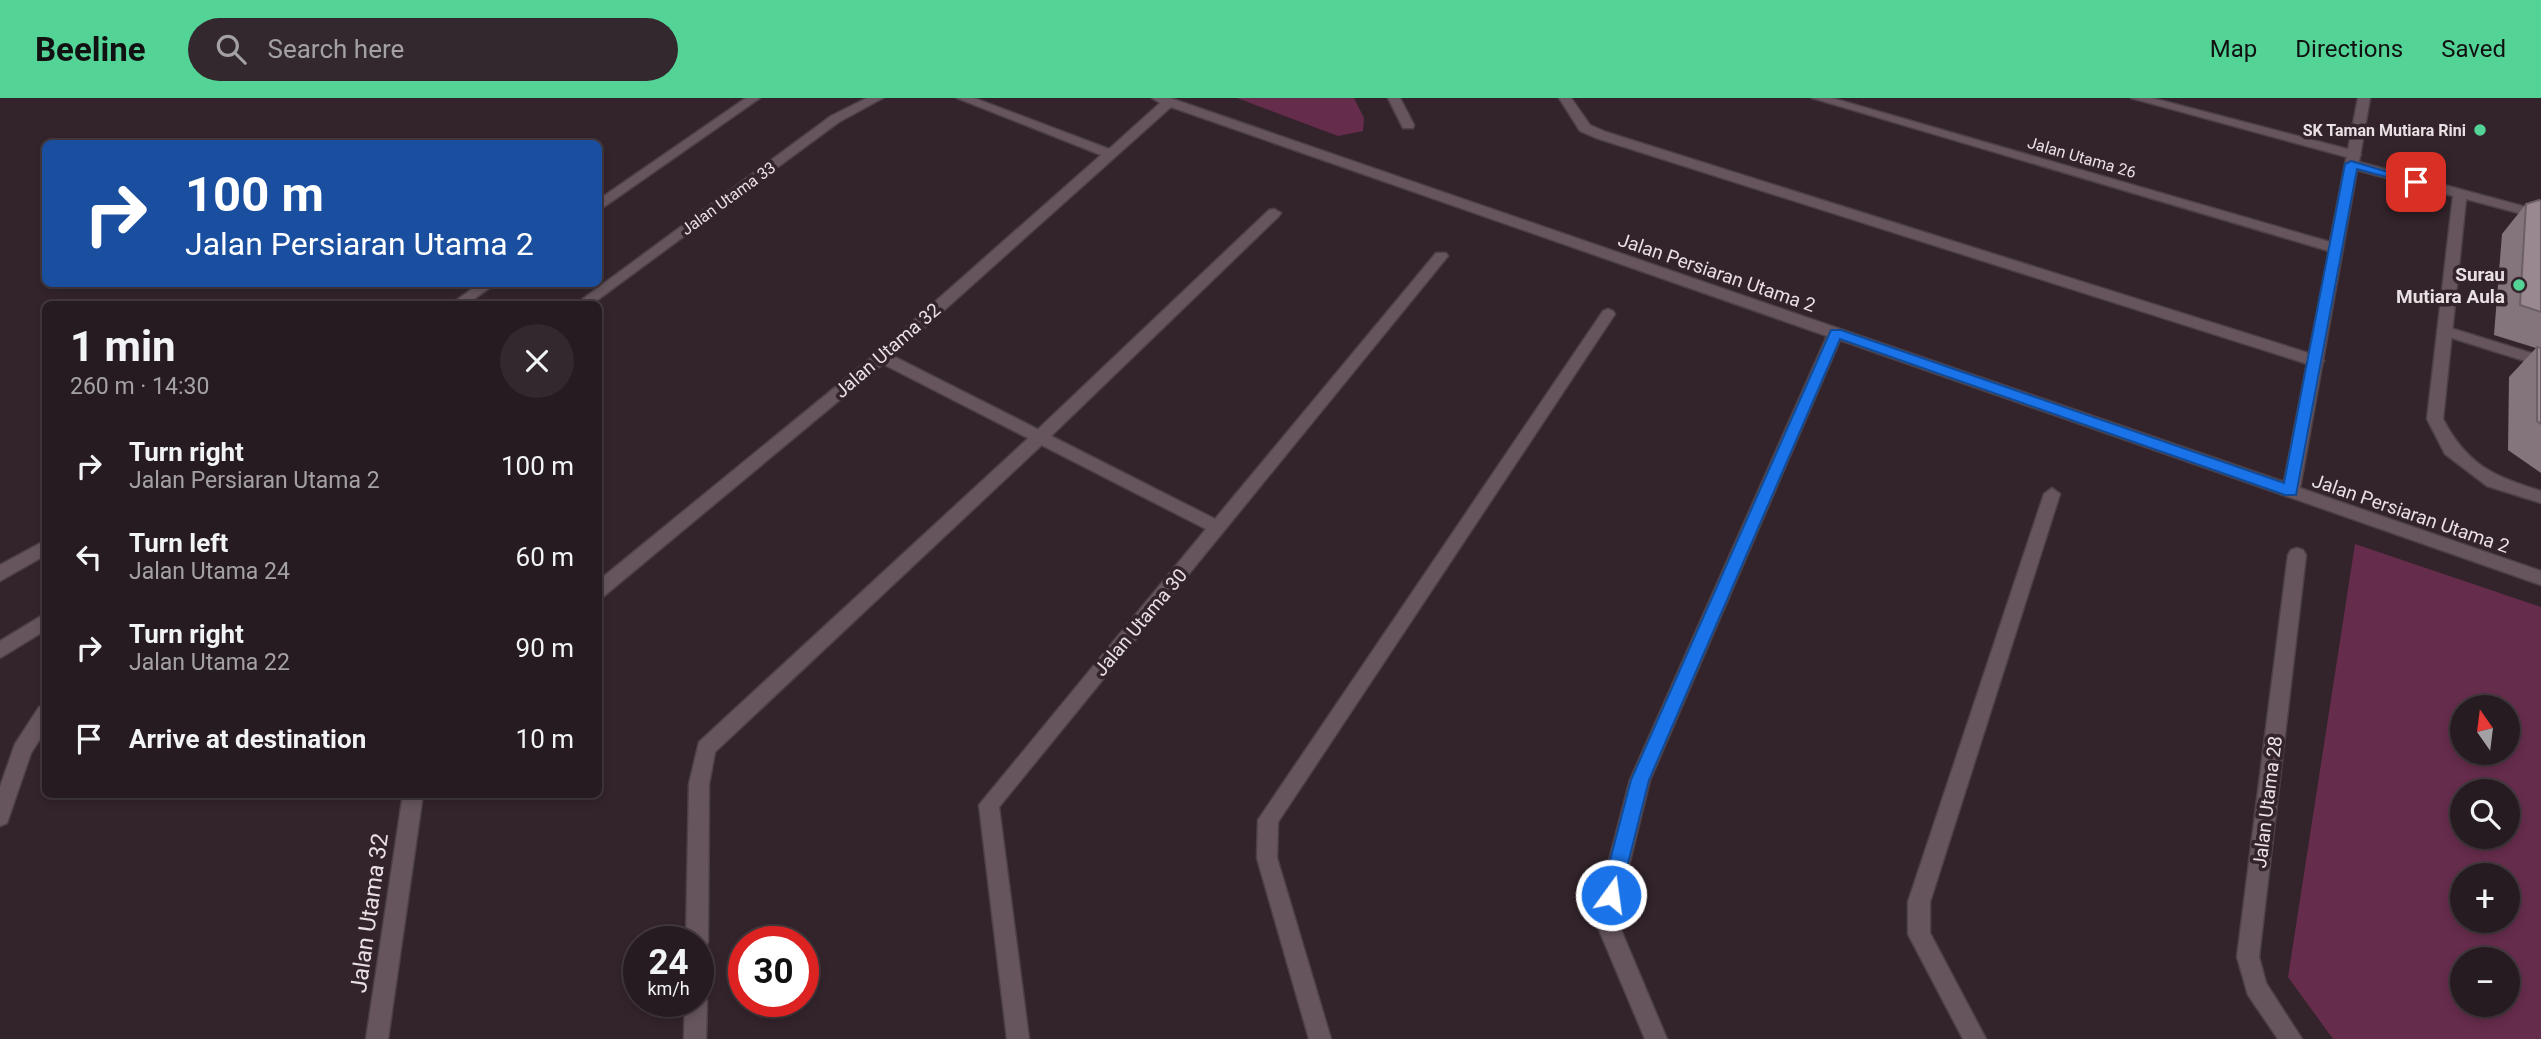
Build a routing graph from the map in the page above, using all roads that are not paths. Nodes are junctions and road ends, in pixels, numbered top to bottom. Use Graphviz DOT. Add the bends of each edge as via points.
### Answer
graph roads {
  1 [pos="754,98"];
  2 [pos="877,98"];
  3 [pos="963,98"];
  4 [pos="1394,98"];
  5 [pos="1565,98"];
  6 [pos="1818,98"];
  7 [pos="2137,98"];
  8 [pos="2364,98"];
  9 [pos="1163,100"];
  10 [pos="1408,125"];
  11 [pos="1108,153"];
  12 [pos="2353,160"];
  13 [pos="2460,194"];
  14 [pos="602,204"];
  15 [pos="1275,213"];
  16 [pos="2541,215"];
  17 [pos="2336,249"];
  18 [pos="1441,256"];
  19 [pos="484,287"];
  20 [pos="462,301"];
  21 [pos="587,301"];
  22 [pos="1608,314"];
  23 [pos="2444,331"];
  24 [pos="1836,333"];
  25 [pos="882,357"];
  26 [pos="2316,361"];
  27 [pos="2541,361"];
  28 [pos="1040,437"];
  29 [pos="2291,491"];
  30 [pos="2052,494"];
  31 [pos="2541,498"];
  32 [pos="1218,528"];
  33 [pos="42,548"];
  34 [pos="2297,555"];
  35 [pos="0,574"];
  36 [pos="2541,578"];
  37 [pos="602,588"];
  38 [pos="42,623"];
  39 [pos="0,651"];
  40 [pos="42,719"];
  41 [pos="412,798"];
  42 [pos="0,817"];
  43 [pos="697,926"];
  44 [pos="696,1017"];
  45 [pos="377,1039"];
  46 [pos="695,1039"];
  47 [pos="1018,1039"];
  48 [pos="1320,1039"];
  49 [pos="1656,1039"];
  50 [pos="1975,1039"];
  51 [pos="2291,1039"];
  1 -- 14 [label="street"];
  2 -- 21 [label="street, Jalan Utama 33" via="835,119"];
  3 -- 11 [label="street"];
  4 -- 10 [label="street"];
  5 -- 26 [label="street" via="1585,128 1601,135"];
  6 -- 17 [label="street, Jalan Utama 26"];
  7 -- 12 [label="street"];
  8 -- 12 [label="street"];
  9 -- 11 [label="street, Jalan Utama 32"];
  9 -- 24 [label="street, Jalan Persiaran Utama 2"];
  11 -- 25 [label="street, Jalan Utama 32"];
  12 -- 13 [label="street"];
  12 -- 17 [label="street"];
  13 -- 16 [label="street"];
  13 -- 23 [label="street"];
  15 -- 28 [label="street"];
  17 -- 26 [label="street"];
  18 -- 32 [label="street, Jalan Utama 30"];
  19 -- 20 [label="street"];
  22 -- 48 [label="street" via="1268,820 1267,858"];
  23 -- 27 [label="street"];
  23 -- 31 [label="street" via="2435,419 2451,450 2493,482"];
  24 -- 29 [label="street, Jalan Persiaran Utama 2"];
  24 -- 49 [label="street" via="1640,780 1605,918"];
  25 -- 28 [label="street"];
  25 -- 37 [label="street, Jalan Utama 32"];
  26 -- 29 [label="street"];
  28 -- 32 [label="street"];
  28 -- 43 [label="street" via="706,748 699,784"];
  29 -- 36 [label="street, Jalan Persiaran Utama 2"];
  30 -- 50 [label="street" via="1919,902 1919,934"];
  32 -- 47 [label="street, Jalan Utama 30" via="989,805"];
  33 -- 35 [label="street"];
  34 -- 51 [label="street, Jalan Utama 28" via="2248,957 2256,988"];
  38 -- 39 [label="street"];
  40 -- 42 [label="street" via="22,750"];
  41 -- 45 [label="street, Jalan Utama 32"];
  44 -- 46 [label="street"];
}
